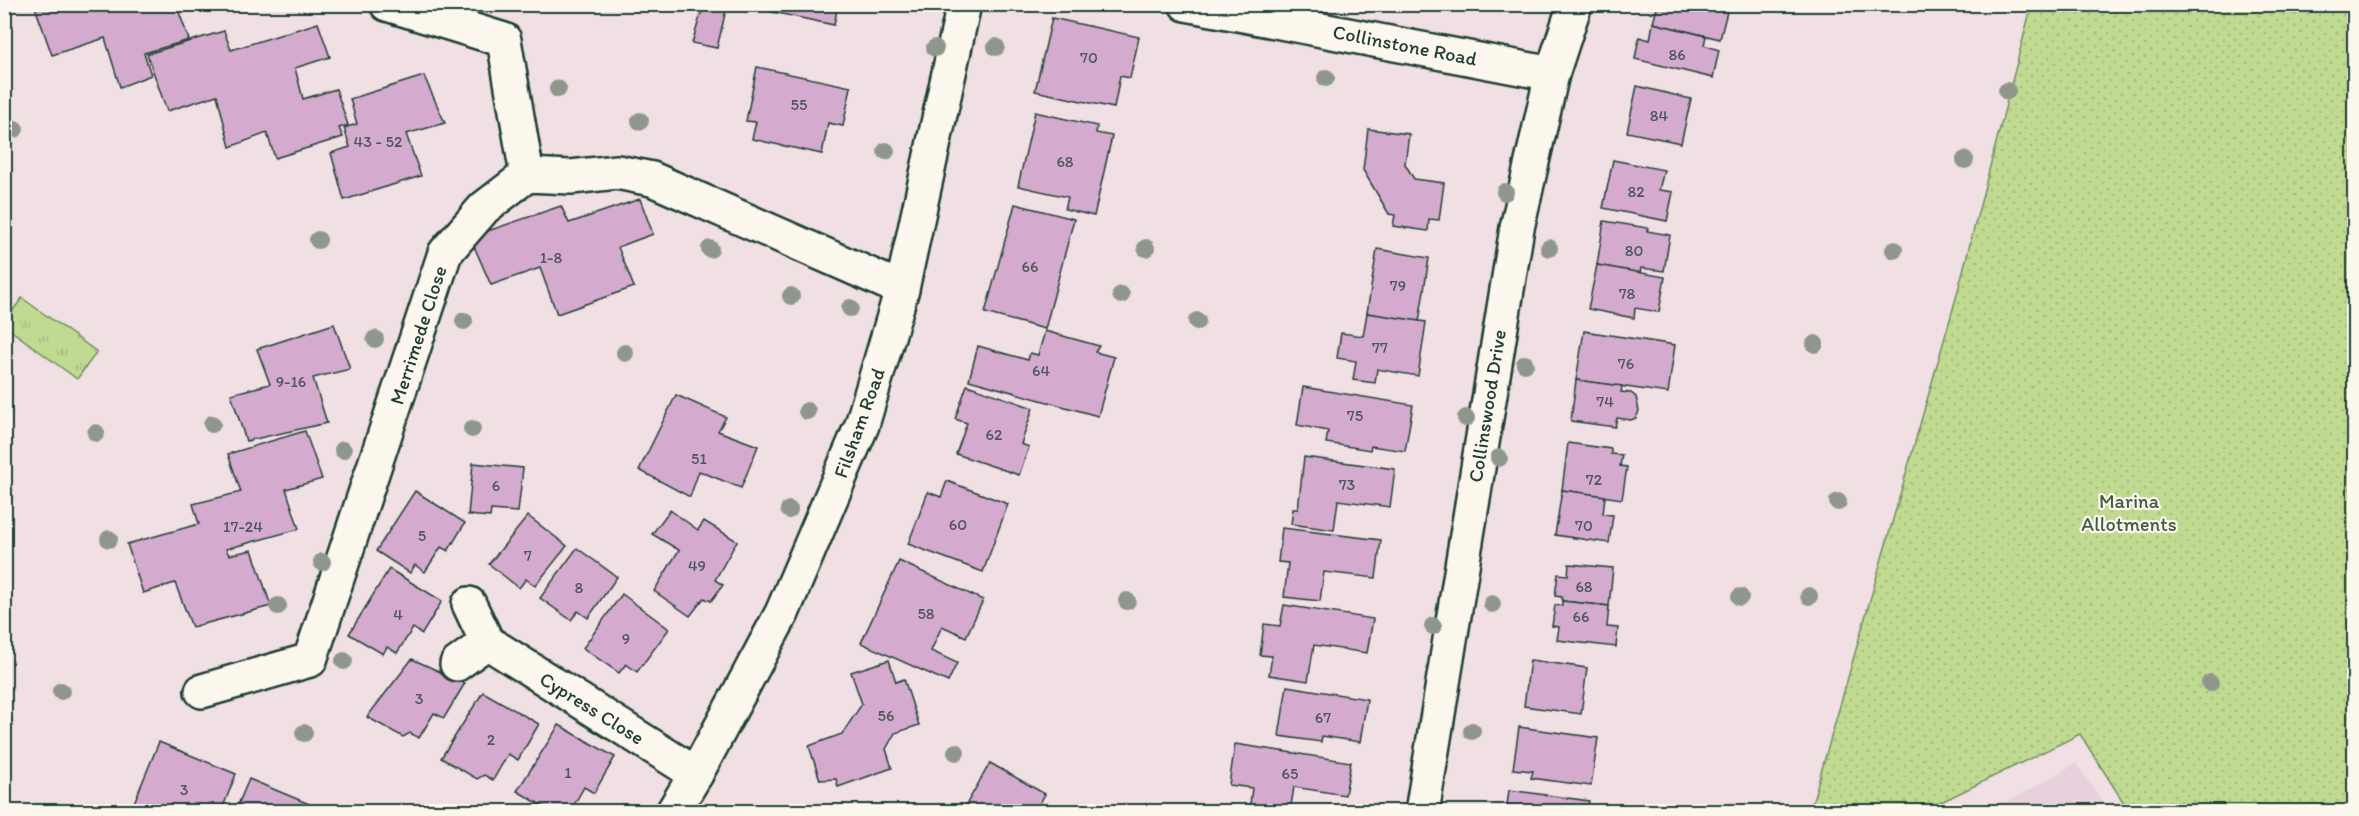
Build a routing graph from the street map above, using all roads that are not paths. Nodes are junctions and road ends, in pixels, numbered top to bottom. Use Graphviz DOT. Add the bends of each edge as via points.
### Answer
graph roads {
  1 [pos="387,4"];
  2 [pos="964,4"];
  3 [pos="1186,4"];
  4 [pos="1575,4"];
  5 [pos="1552,74"];
  6 [pos="527,175"];
  7 [pos="902,289"];
  8 [pos="469,604"];
  9 [pos="487,642"];
  10 [pos="457,664"];
  11 [pos="202,691"];
  12 [pos="696,774"];
  13 [pos="673,812"];
  14 [pos="1422,812"];
  1 -- 6 [label="street" via="504,40"];
  2 -- 7 [label="street, Filsham Road"];
  3 -- 5 [label="street, Collinstone Road"];
  4 -- 5 [label="street, Collinswood Drive"];
  5 -- 14 [label="street, Collinswood Drive" via="1517,228"];
  6 -- 7 [label="street" via="572,177 617,172 652,179"];
  6 -- 11 [label="street, Merrimede Close" via="484,208 445,253 310,660"];
  7 -- 12 [label="street, Filsham Road" via="862,425 782,613"];
  8 -- 9 [label="street"];
  9 -- 10 [label="street"];
  9 -- 12 [label="street, Cypress Close"];
  12 -- 13 [label="street, Filsham Road"];
}
